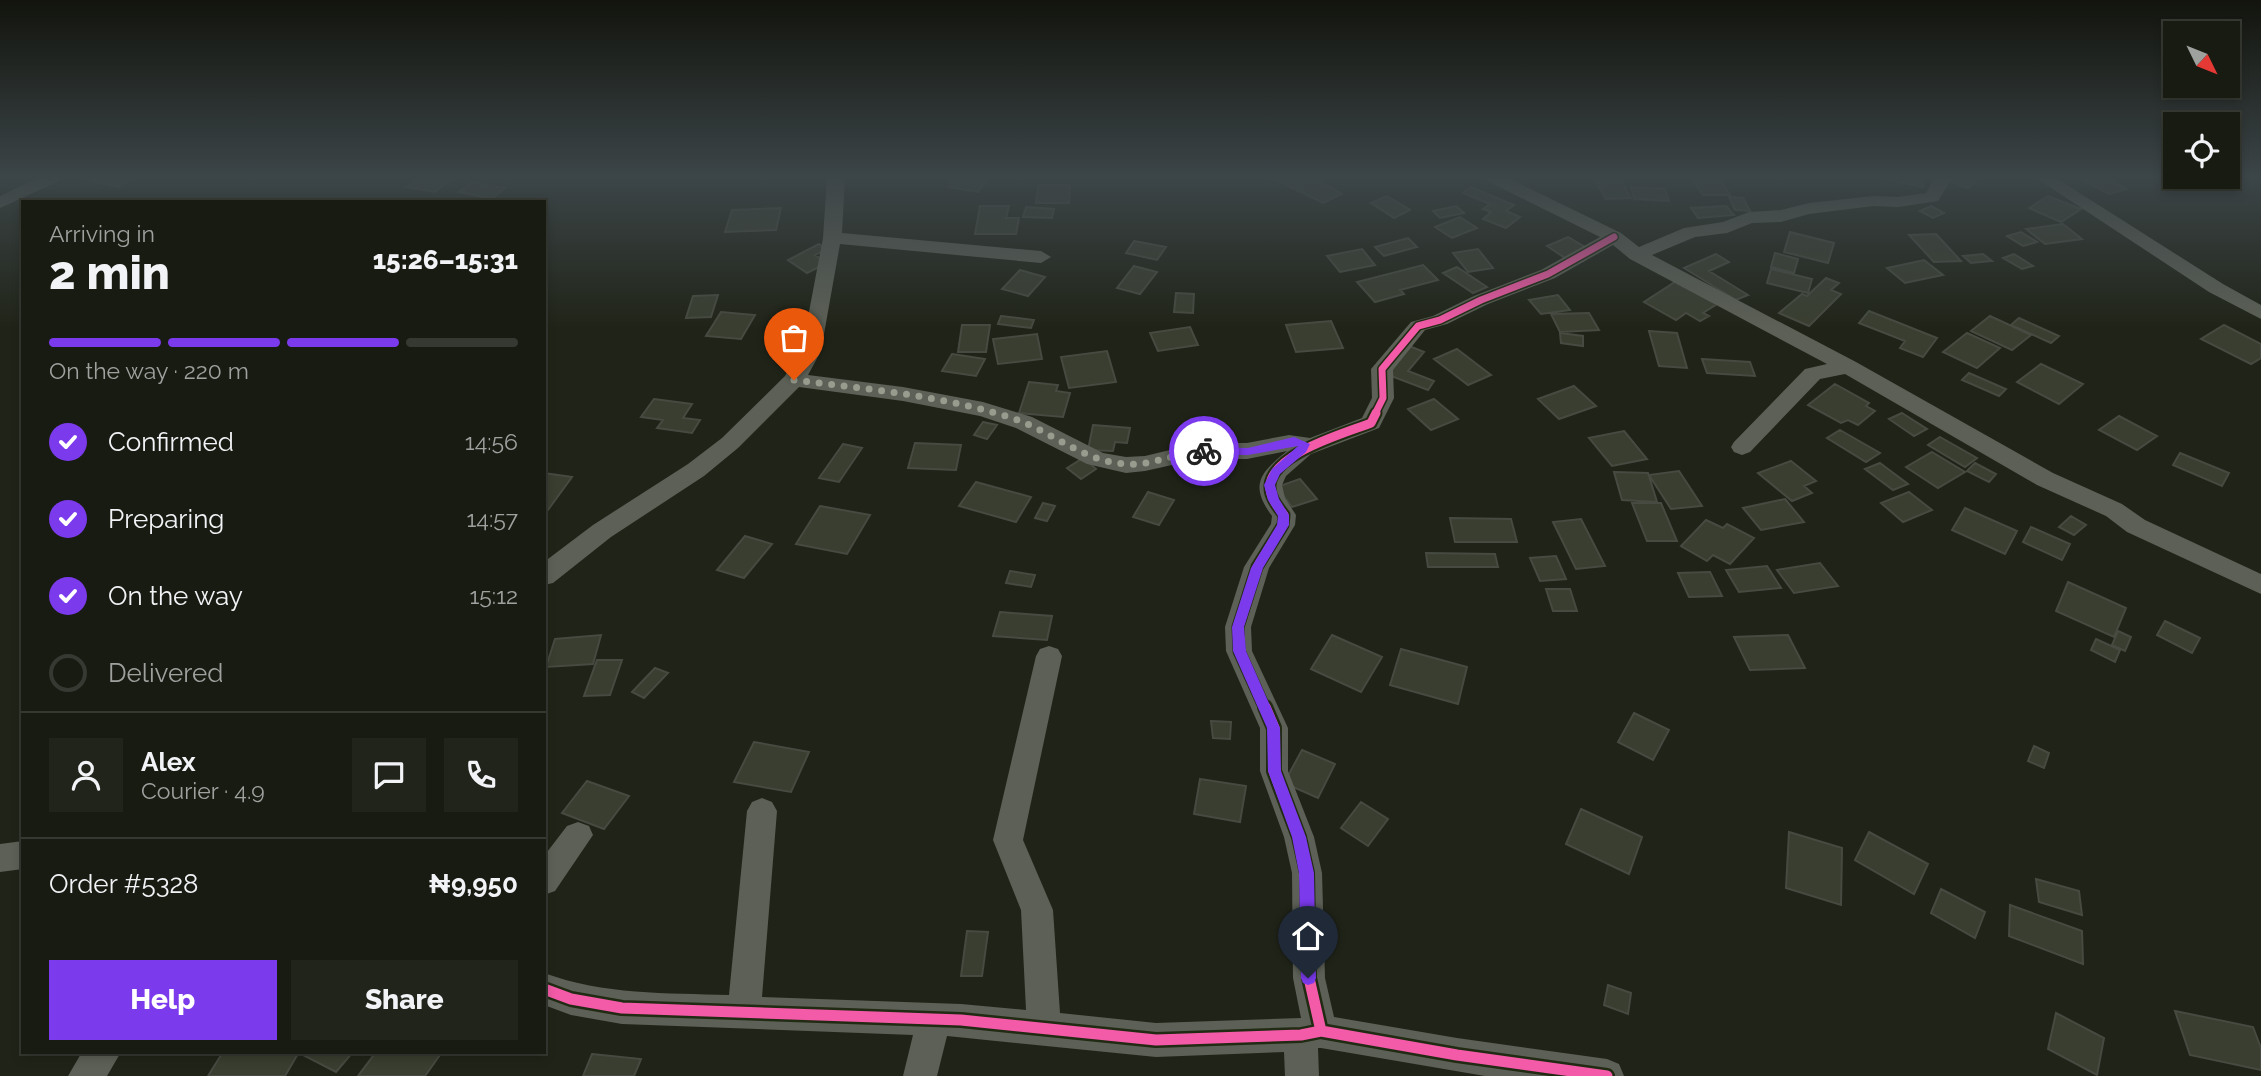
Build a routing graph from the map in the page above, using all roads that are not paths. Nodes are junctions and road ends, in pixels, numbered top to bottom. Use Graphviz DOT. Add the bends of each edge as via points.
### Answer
graph roads {
  1 [pos="833,228"];
  2 [pos="1596,228"];
  3 [pos="1718,228"];
  4 [pos="2123,228"];
  5 [pos="1614,237"];
  6 [pos="832,238"];
  7 [pos="1637,254"];
  8 [pos="1041,257"];
  9 [pos="2261,313"];
  10 [pos="1848,367"];
  11 [pos="794,380"];
  12 [pos="1742,447"];
  13 [pos="1303,449"];
  14 [pos="546,574"];
  15 [pos="2261,585"];
  16 [pos="1049,656"];
  17 [pos="762,811"];
  18 [pos="578,835"];
  19 [pos="21,855"];
  20 [pos="0,858"];
  21 [pos="546,878"];
  22 [pos="546,990"];
  23 [pos="744,1013"];
  24 [pos="934,1019"];
  25 [pos="1044,1029"];
  26 [pos="1311,1033"];
  27 [pos="102,1054"];
  28 [pos="85,1076"];
  29 [pos="920,1076"];
  30 [pos="1302,1076"];
  31 [pos="1607,1076"];
  1 -- 6 [label="street"];
  2 -- 5 [label="street"];
  3 -- 7 [label="street" via="1691,232"];
  4 -- 9 [label="street"];
  5 -- 7 [label="street"];
  5 -- 13 [label="street" via="1548,274 1418,326 1382,369 1383,398 1371,423"];
  6 -- 8 [label="street"];
  6 -- 11 [label="street" via="810,351"];
  7 -- 10 [label="street"];
  10 -- 12 [label="street" via="1812,374"];
  10 -- 15 [label="street" via="2045,479"];
  11 -- 13 [label="street" via="964,404 1012,418 1097,460 1125,464 1148,464 1200,451 1248,451 1294,441 1304,444"];
  11 -- 14 [label="street" via="730,443"];
  13 -- 26 [label="street" via="1276,472 1270,485 1273,500 1284,515 1283,525 1257,568 1238,627 1240,651 1274,728 1274,771 1307,873"];
  16 -- 25 [label="street" via="1008,840 1037,910"];
  17 -- 23 [label="street"];
  18 -- 21 [label="street"];
  19 -- 20 [label="street"];
  22 -- 23 [label="street" via="622,1008"];
  23 -- 24 [label="street"];
  24 -- 25 [label="street"];
  24 -- 29 [label="street"];
  25 -- 26 [label="street" via="1156,1040"];
  26 -- 30 [label="street"];
  26 -- 31 [label="street"];
  27 -- 28 [label="street"];
}
